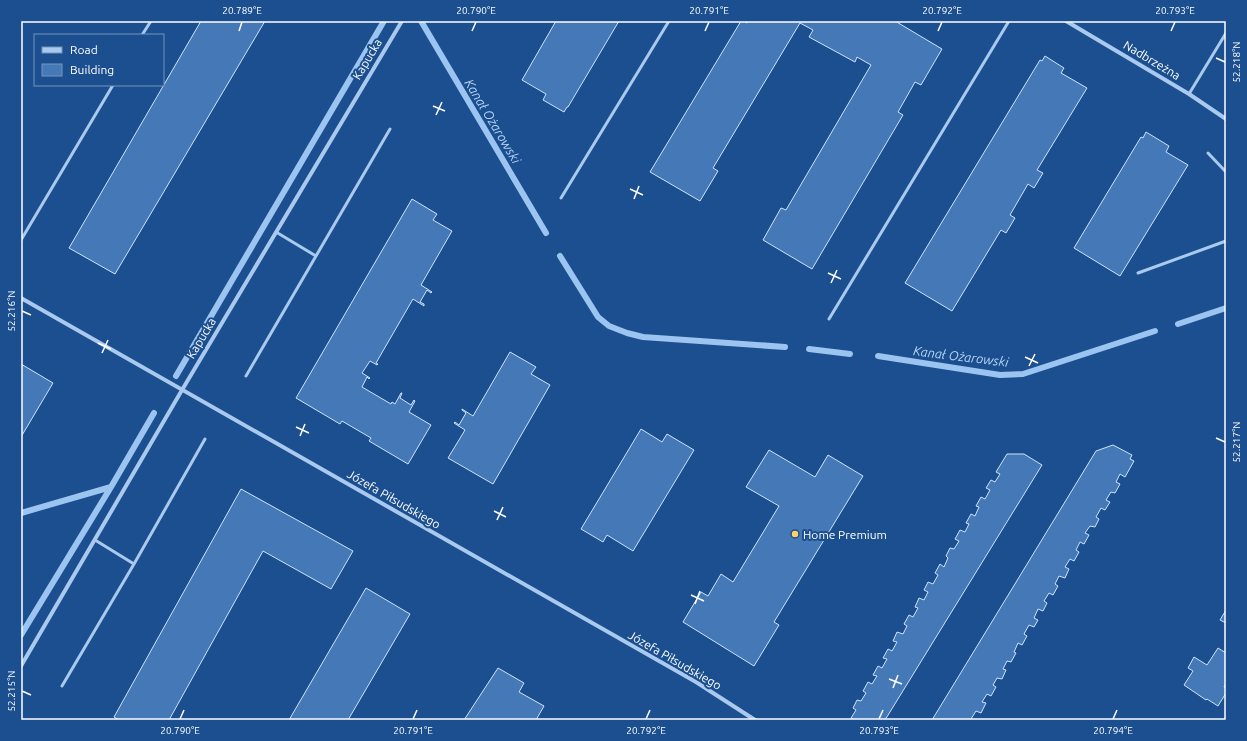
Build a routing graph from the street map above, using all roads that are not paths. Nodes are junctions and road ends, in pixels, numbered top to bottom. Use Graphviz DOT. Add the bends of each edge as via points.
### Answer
graph roads {
  1 [pos="150,21"];
  2 [pos="402,21"];
  3 [pos="669,21"];
  4 [pos="1009,21"];
  5 [pos="1066,21"];
  6 [pos="1226,33"];
  7 [pos="143,34"];
  8 [pos="112,86"];
  9 [pos="1189,94"];
  10 [pos="1226,119"];
  11 [pos="390,129"];
  12 [pos="1208,153"];
  13 [pos="1226,172"];
  14 [pos="561,198"];
  15 [pos="276,232"];
  16 [pos="21,240"];
  17 [pos="1226,241"];
  18 [pos="316,256"];
  19 [pos="1138,273"];
  20 [pos="21,298"];
  21 [pos="829,319"];
  22 [pos="246,376"];
  23 [pos="182,390"];
  24 [pos="205,439"];
  25 [pos="94,540"];
  26 [pos="134,564"];
  27 [pos="21,666"];
  28 [pos="62,686"];
  29 [pos="755,720"];
  1 -- 7 [label="lane"];
  2 -- 15 [label="street, Kapucka"];
  3 -- 14 [label="lane"];
  4 -- 21 [label="lane"];
  5 -- 9 [label="street, Nadbrzeżna"];
  6 -- 9 [label="lane"];
  8 -- 16 [label="lane"];
  9 -- 10 [label="street, Nadbrzeżna"];
  11 -- 18 [label="lane"];
  12 -- 13 [label="lane"];
  15 -- 18 [label="lane"];
  15 -- 23 [label="street, Kapucka"];
  17 -- 19 [label="lane"];
  18 -- 22 [label="lane"];
  20 -- 23 [label="street, Józefa Piłsudskiego"];
  23 -- 25 [label="street, Kapucka"];
  23 -- 29 [label="street, Józefa Piłsudskiego" via="696,682"];
  24 -- 26 [label="lane"];
  25 -- 26 [label="lane"];
  25 -- 27 [label="street, Kapucka"];
  26 -- 28 [label="lane"];
}
